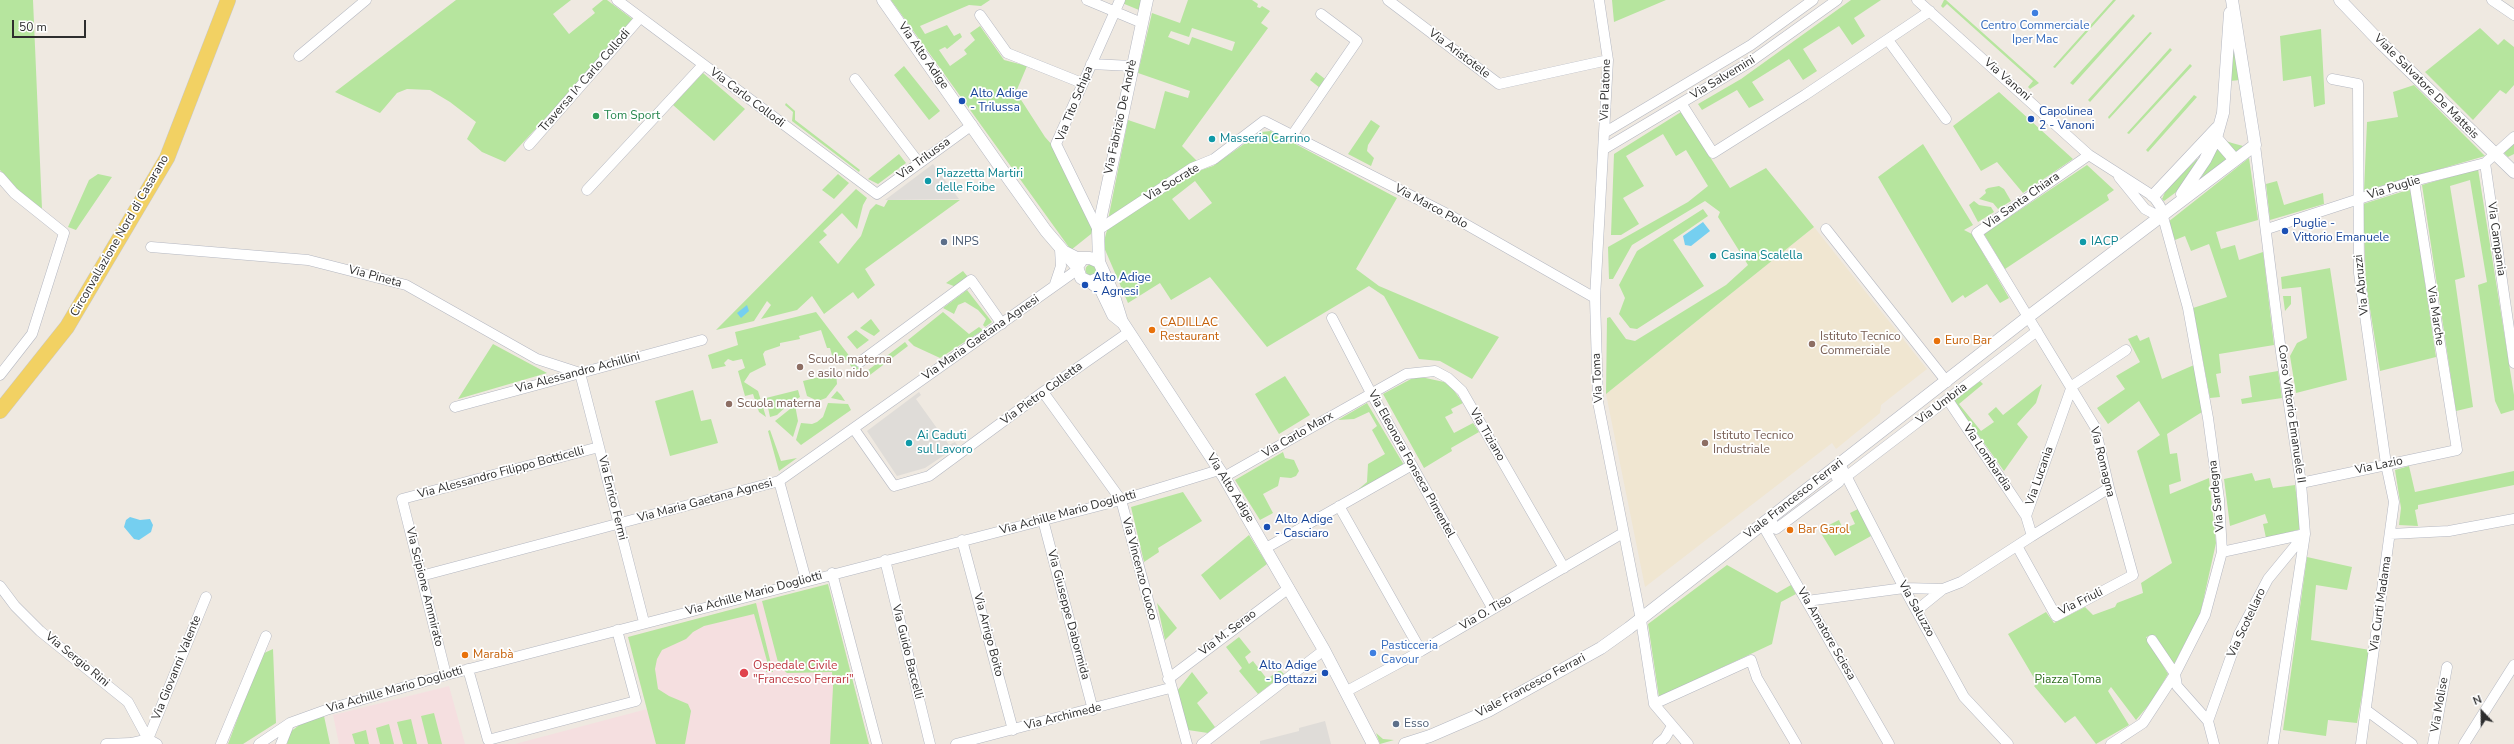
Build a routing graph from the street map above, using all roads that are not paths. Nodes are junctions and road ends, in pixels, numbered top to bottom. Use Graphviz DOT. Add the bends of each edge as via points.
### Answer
graph roads {
  1 [pos="228,0"];
  2 [pos="366,0"];
  3 [pos="617,0"];
  4 [pos="883,0"];
  5 [pos="1087,0"];
  6 [pos="1120,0"];
  7 [pos="1147,0"];
  8 [pos="1388,0"];
  9 [pos="1599,0"];
  10 [pos="1813,0"];
  11 [pos="1837,0"];
  12 [pos="1917,0"];
  13 [pos="2231,0"];
  14 [pos="2340,0"];
  15 [pos="2492,0"];
  16 [pos="1930,11"];
  17 [pos="1115,12"];
  18 [pos="1322,14"];
  19 [pos="980,15"];
  20 [pos="2514,15"];
  21 [pos="640,18"];
  22 [pos="1142,22"];
  23 [pos="1888,40"];
  24 [pos="299,56"];
  25 [pos="1608,60"];
  26 [pos="1091,64"];
  27 [pos="703,65"];
  28 [pos="1132,66"];
  29 [pos="855,79"];
  30 [pos="2332,79"];
  31 [pos="1082,83"];
  32 [pos="2246,84"];
  33 [pos="2225,86"];
  34 [pos="1681,103"];
  35 [pos="1946,119"];
  36 [pos="1264,121"];
  37 [pos="972,125"];
  38 [pos="2219,125"];
  39 [pos="1604,133"];
  40 [pos="1293,134"];
  41 [pos="2514,137"];
  42 [pos="2216,138"];
  43 [pos="529,145"];
  44 [pos="2255,145"];
  45 [pos="1604,149"];
  46 [pos="2090,155"];
  47 [pos="2490,159"];
  48 [pos="2235,160"];
  49 [pos="919,163"];
  50 [pos="2514,172"];
  51 [pos="2117,173"];
  52 [pos="0,177"];
  53 [pos="2414,182"];
  54 [pos="587,190"];
  55 [pos="877,194"];
  56 [pos="2153,196"];
  57 [pos="2358,199"];
  58 [pos="2162,218"];
  59 [pos="1826,229"];
  60 [pos="2267,229"];
  61 [pos="1098,232"];
  62 [pos="151,247"];
  63 [pos="1060,249"];
  64 [pos="1088,264"];
  65 [pos="1089,282"];
  66 [pos="1054,286"];
  67 [pos="1595,298"];
  68 [pos="2028,317"];
  69 [pos="1332,318"];
  70 [pos="1002,324"];
  71 [pos="1126,327"];
  72 [pos="2036,331"];
  73 [pos="702,340"];
  74 [pos="2126,350"];
  75 [pos="860,362"];
  76 [pos="2514,363"];
  77 [pos="580,373"];
  78 [pos="0,375"];
  79 [pos="1947,382"];
  80 [pos="2072,386"];
  81 [pos="1043,392"];
  82 [pos="1371,393"];
  83 [pos="1948,400"];
  84 [pos="455,406"];
  85 [pos="0,411"];
  86 [pos="854,429"];
  87 [pos="599,447"];
  88 [pos="2457,450"];
  89 [pos="2386,464"];
  90 [pos="1412,465"];
  91 [pos="1837,467"];
  92 [pos="1222,474"];
  93 [pos="1847,476"];
  94 [pos="779,481"];
  95 [pos="2301,483"];
  96 [pos="2109,488"];
  97 [pos="402,500"];
  98 [pos="1121,500"];
  99 [pos="1339,506"];
  100 [pos="2026,516"];
  101 [pos="2514,519"];
  102 [pos="1043,520"];
  103 [pos="1766,521"];
  104 [pos="618,525"];
  105 [pos="1623,533"];
  106 [pos="2305,534"];
  107 [pos="2390,534"];
  108 [pos="2032,536"];
  109 [pos="962,540"];
  110 [pos="2017,546"];
  111 [pos="1266,548"];
  112 [pos="2222,552"];
  113 [pos="885,560"];
  114 [pos="1564,568"];
  115 [pos="832,573"];
  116 [pos="2133,575"];
  117 [pos="421,576"];
  118 [pos="806,580"];
  119 [pos="0,586"];
  120 [pos="1289,588"];
  121 [pos="1904,588"];
  122 [pos="1943,589"];
  123 [pos="206,597"];
  124 [pos="1807,602"];
  125 [pos="1493,609"];
  126 [pos="1917,610"];
  127 [pos="1641,620"];
  128 [pos="644,622"];
  129 [pos="617,630"];
  130 [pos="266,636"];
  131 [pos="2152,640"];
  132 [pos="1324,650"];
  133 [pos="1421,651"];
  134 [pos="2514,665"];
  135 [pos="2447,667"];
  136 [pos="468,669"];
  137 [pos="2175,674"];
  138 [pos="446,675"];
  139 [pos="1169,683"];
  140 [pos="1347,691"];
  141 [pos="1654,704"];
  142 [pos="1093,710"];
  143 [pos="2366,710"];
  144 [pos="2208,721"];
  145 [pos="290,723"];
  146 [pos="1672,726"];
  147 [pos="1013,730"];
  148 [pos="148,739"];
  149 [pos="106,744"];
  150 [pos="130,744"];
  151 [pos="157,744"];
  152 [pos="221,744"];
  153 [pos="259,744"];
  154 [pos="281,744"];
  155 [pos="877,744"];
  156 [pos="930,744"];
  157 [pos="956,744"];
  158 [pos="1187,744"];
  159 [pos="1202,744"];
  160 [pos="1373,744"];
  161 [pos="1405,744"];
  162 [pos="1658,744"];
  163 [pos="1687,744"];
  164 [pos="1796,744"];
  165 [pos="1889,744"];
  166 [pos="2008,744"];
  167 [pos="2111,744"];
  168 [pos="2214,744"];
  169 [pos="2273,744"];
  170 [pos="2361,744"];
  171 [pos="2412,744"];
  172 [pos="2433,744"];
  173 [pos="2464,744"];
  1 -- 85 [label="main road, Circonvallazione Nord di Casarano" via="167,158 67,327"];
  2 -- 24 [label="street"];
  3 -- 21 [label="street, Via Carlo Collodi"];
  4 -- 37 [label="street, Via Alto Adige"];
  5 -- 17 [label="street"];
  6 -- 17 [label="street, Via Tito Schipa"];
  7 -- 22 [label="street, Via Fabrizio De Andrè"];
  8 -- 25 [label="street, Via Aristotele" via="1499,84"];
  9 -- 25 [label="street, Via Platone"];
  10 -- 39 [label="street, Via Salvemini" via="1751,45"];
  11 -- 34 [label="street, Via Salvemini" via="1750,62"];
  12 -- 16 [label="street, Via Vanoni"];
  13 -- 32 [label="street, Corso Vittorio Emanuele II"];
  13 -- 33 [label="street, Corso Vittorio Emanuele II"];
  14 -- 47 [label="street, Viale Salvatore De Matteis"];
  15 -- 20 [label="street"];
  16 -- 23 [label="street"];
  16 -- 46 [label="street, Via Vanoni"];
  17 -- 22 [label="street"];
  17 -- 26 [label="street, Via Tito Schipa"];
  18 -- 40 [label="street" via="1357,41"];
  19 -- 31 [label="street" via="1007,53"];
  21 -- 27 [label="street, Via Carlo Collodi"];
  21 -- 43 [label="street, Traversa I^ Carlo Collodi"];
  22 -- 28 [label="street, Via Fabrizio De Andrè"];
  23 -- 34 [label="street" via="1713,153"];
  23 -- 35 [label="street"];
  25 -- 39 [label="street, Via Platone"];
  26 -- 28 [label="street"];
  26 -- 31 [label="street, Via Tito Schipa"];
  27 -- 54 [label="street"];
  27 -- 55 [label="street, Via Carlo Collodi"];
  28 -- 61 [label="street, Via Fabrizio De Andrè"];
  29 -- 49 [label="street"];
  30 -- 57 [label="street, Via Abruzzi" via="2358,84"];
  31 -- 61 [label="street, Via Tito Schipa" via="1056,144"];
  32 -- 33 [label="street"];
  32 -- 44 [label="street, Corso Vittorio Emanuele II"];
  33 -- 38 [label="street, Corso Vittorio Emanuele II"];
  34 -- 45 [label="street, Via Salvemini"];
  36 -- 40 [label="street, Via Marco Polo"];
  36 -- 61 [label="street, Via Socrate" via="1214,159 1192,168"];
  37 -- 49 [label="street, Via Trilussa"];
  37 -- 63 [label="street, Via Alto Adige"];
  38 -- 42 [label="street, Viale Francesco Ferrari"];
  38 -- 56 [label="street"];
  39 -- 45 [label="street, Via Toma"];
  40 -- 67 [label="street, Via Marco Polo" via="1453,218"];
  41 -- 47 [label="street, Via Puglie"];
  42 -- 48 [label="street"];
  42 -- 58 [label="street, Viale Francesco Ferrari" via="2191,184"];
  44 -- 48 [label="street, Viale Francesco Ferrari"];
  44 -- 60 [label="street, Corso Vittorio Emanuele II"];
  45 -- 67 [label="street, Via Toma"];
  46 -- 51 [label="street, Via Vanoni"];
  46 -- 68 [label="street, Via Santa Chiara" via="1977,233"];
  47 -- 50 [label="street, Viale Salvatore De Matteis"];
  47 -- 53 [label="street, Via Puglie"];
  47 -- 76 [label="street, Via Campania"];
  48 -- 58 [label="street, Viale Francesco Ferrari"];
  49 -- 55 [label="street, Via Trilussa"];
  51 -- 56 [label="street, Via Vanoni"];
  51 -- 58 [label="street, Via Vanoni" via="2145,209"];
  52 -- 78 [label="street" via="14,193 64,233 32,334"];
  53 -- 57 [label="street, Via Puglie"];
  53 -- 88 [label="street, Via Marche"];
  56 -- 58 [label="street" via="2160,206"];
  57 -- 60 [label="street, Via Puglie"];
  57 -- 89 [label="street, Via Abruzzi" via="2359,273"];
  58 -- 68 [label="street, Viale Francesco Ferrari"];
  58 -- 112 [label="street, Via Sardegna" via="2188,308 2208,418 2219,500"];
  59 -- 79 [label="street"];
  60 -- 95 [label="street, Corso Vittorio Emanuele II" via="2281,352"];
  61 -- 64 [label="street, Via Fabrizio De Andrè"];
  62 -- 77 [label="street, Via Pineta" via="308,260 406,285 537,359"];
  63 -- 64 [label="street, Via Alto Adige"];
  63 -- 66 [label="street" via="1061,271"];
  64 -- 65 [label="street, Via Alto Adige" via="1081,278"];
  64 -- 65 [label="street" via="1100,276"];
  64 -- 66 [label="street, Via Maria Gaetana Agnesi"];
  64 -- 71 [label="street, Via Alto Adige" via="1113,293"];
  65 -- 66 [label="street, Via Maria Gaetana Agnesi" via="1077,279"];
  65 -- 71 [label="street, Via Alto Adige" via="1099,286 1113,315"];
  66 -- 70 [label="street, Via Maria Gaetana Agnesi"];
  67 -- 105 [label="street, Via Toma" via="1598,402"];
  68 -- 72 [label="street, Via Romagna"];
  68 -- 79 [label="street, Viale Francesco Ferrari"];
  69 -- 82 [label="street, Via Eleonora Fonseca Pimentel"];
  70 -- 75 [label="street" via="971,280"];
  70 -- 86 [label="street, Via Maria Gaetana Agnesi"];
  71 -- 81 [label="street, Via Pietro Colletta"];
  71 -- 92 [label="street, Via Alto Adige"];
  72 -- 80 [label="street, Via Romagna"];
  72 -- 83 [label="street, Via Umbria"];
  73 -- 77 [label="street, Via Alessandro Achillini"];
  74 -- 80 [label="street"];
  77 -- 84 [label="street, Via Alessandro Achillini"];
  77 -- 87 [label="street, Via Enrico Fermi"];
  79 -- 91 [label="street, Viale Francesco Ferrari"];
  80 -- 96 [label="street, Via Romagna" via="2095,427"];
  80 -- 100 [label="street, Via Lucania"];
  81 -- 86 [label="street, Via Pietro Colletta" via="929,476 894,486"];
  81 -- 98 [label="street, Via Vincenzo Cuoco"];
  82 -- 90 [label="street, Via Eleonora Fonseca Pimentel"];
  82 -- 92 [label="street, Via Carlo Marx"];
  82 -- 114 [label="street, Via Tiziano" via="1406,374 1435,371 1448,378 1462,391"];
  83 -- 93 [label="street, Via Umbria"];
  83 -- 100 [label="street, Via Lombardia"];
  86 -- 94 [label="street, Via Maria Gaetana Agnesi"];
  87 -- 97 [label="street, Via Alessandro Filippo Botticelli"];
  87 -- 104 [label="street, Via Enrico Fermi"];
  88 -- 89 [label="street, Via Lazio"];
  89 -- 95 [label="street, Via Lazio"];
  89 -- 107 [label="street, Via Curti Madama" via="2394,502"];
  90 -- 99 [label="street"];
  90 -- 125 [label="street, Via Eleonora Fonseca Pimentel"];
  91 -- 93 [label="street, Via Saluzzo"];
  91 -- 103 [label="street, Viale Francesco Ferrari"];
  92 -- 98 [label="street, Via Achille Mario Dogliotti"];
  92 -- 111 [label="street, Via Alto Adige"];
  93 -- 121 [label="street, Via Saluzzo"];
  94 -- 104 [label="street, Via Maria Gaetana Agnesi"];
  94 -- 118 [label="street"];
  95 -- 106 [label="street, Corso Vittorio Emanuele II"];
  96 -- 108 [label="street"];
  96 -- 116 [label="street, Via Romagna"];
  97 -- 117 [label="street, Via Scipione Ammirato"];
  98 -- 102 [label="street, Via Achille Mario Dogliotti"];
  98 -- 139 [label="street, Via Vincenzo Cuoco"];
  99 -- 111 [label="street"];
  99 -- 133 [label="street"];
  100 -- 108 [label="street, Via Lucania"];
  101 -- 107 [label="street" via="2449,531"];
  102 -- 109 [label="street, Via Achille Mario Dogliotti"];
  102 -- 142 [label="street, Via Giuseppe Dabormida"];
  103 -- 124 [label="street, Via Amatore Sciesa"];
  103 -- 127 [label="street, Viale Francesco Ferrari"];
  104 -- 117 [label="street, Via Maria Gaetana Agnesi"];
  104 -- 128 [label="street, Via Enrico Fermi"];
  105 -- 114 [label="street, Via O. Tiso"];
  105 -- 127 [label="street, Via Toma"];
  106 -- 112 [label="street"];
  106 -- 144 [label="street, Via Scotellaro" via="2268,579 2247,620"];
  106 -- 169 [label="street, Corso Vittorio Emanuele II"];
  107 -- 143 [label="street, Via Curti Madama"];
  108 -- 110 [label="street"];
  109 -- 113 [label="street, Via Achille Mario Dogliotti"];
  109 -- 147 [label="street, Via Arrigo Boito"];
  110 -- 116 [label="street, Via Friuli" via="2056,616"];
  110 -- 122 [label="street" via="1961,582"];
  111 -- 120 [label="street, Via Alto Adige"];
  112 -- 137 [label="street, Via Sardegna" via="2205,615"];
  113 -- 115 [label="street, Via Achille Mario Dogliotti"];
  113 -- 156 [label="street, Via Guido Baccelli"];
  114 -- 125 [label="street, Via O. Tiso"];
  115 -- 118 [label="street, Via Achille Mario Dogliotti"];
  115 -- 155 [label="street"];
  117 -- 138 [label="street, Via Scipione Ammirato"];
  118 -- 128 [label="street, Via Achille Mario Dogliotti"];
  119 -- 148 [label="street, Via Sergio Rini" via="15,606 40,630 128,702"];
  120 -- 132 [label="street, Via Alto Adige"];
  120 -- 139 [label="street, Via M. Serao"];
  121 -- 122 [label="street"];
  121 -- 124 [label="street"];
  121 -- 126 [label="street, Via Saluzzo"];
  122 -- 126 [label="street"];
  123 -- 148 [label="street, Via Giovanni Valente"];
  124 -- 165 [label="street, Via Amatore Sciesa"];
  125 -- 133 [label="street, Via O. Tiso"];
  126 -- 166 [label="street, Via Saluzzo" via="1964,697"];
  127 -- 141 [label="street, Via Toma"];
  127 -- 161 [label="street, Viale Francesco Ferrari" via="1601,648 1488,711"];
  128 -- 129 [label="street, Via Achille Mario Dogliotti"];
  129 -- 136 [label="street, Via Achille Mario Dogliotti"];
  129 -- 136 [label="street" via="636,700 488,740"];
  130 -- 152 [label="street"];
  131 -- 137 [label="street"];
  132 -- 140 [label="street, Via Alto Adige"];
  132 -- 159 [label="street"];
  133 -- 140 [label="street, Via O. Tiso"];
  134 -- 173 [label="street"];
  135 -- 172 [label="street, Via Molise"];
  136 -- 138 [label="street, Via Achille Mario Dogliotti"];
  137 -- 144 [label="street" via="2177,686"];
  137 -- 167 [label="street, Via Sardegna" via="2143,723"];
  138 -- 145 [label="street, Via Achille Mario Dogliotti"];
  139 -- 142 [label="street, Via Archimede"];
  139 -- 158 [label="street, Via Vincenzo Cuoco"];
  140 -- 160 [label="street, Via Alto Adige"];
  141 -- 146 [label="street"];
  141 -- 164 [label="street" via="1751,660 1758,678"];
  142 -- 147 [label="street, Via Archimede"];
  143 -- 170 [label="street, Via Curti Madama"];
  143 -- 171 [label="street"];
  144 -- 168 [label="street"];
  145 -- 153 [label="street, Via Achille Mario Dogliotti"];
  145 -- 154 [label="street"];
  146 -- 162 [label="street"];
  146 -- 163 [label="street"];
  147 -- 157 [label="street, Via Archimede"];
  148 -- 150 [label="street"];
  148 -- 151 [label="street"];
  149 -- 150 [label="street"];
}
